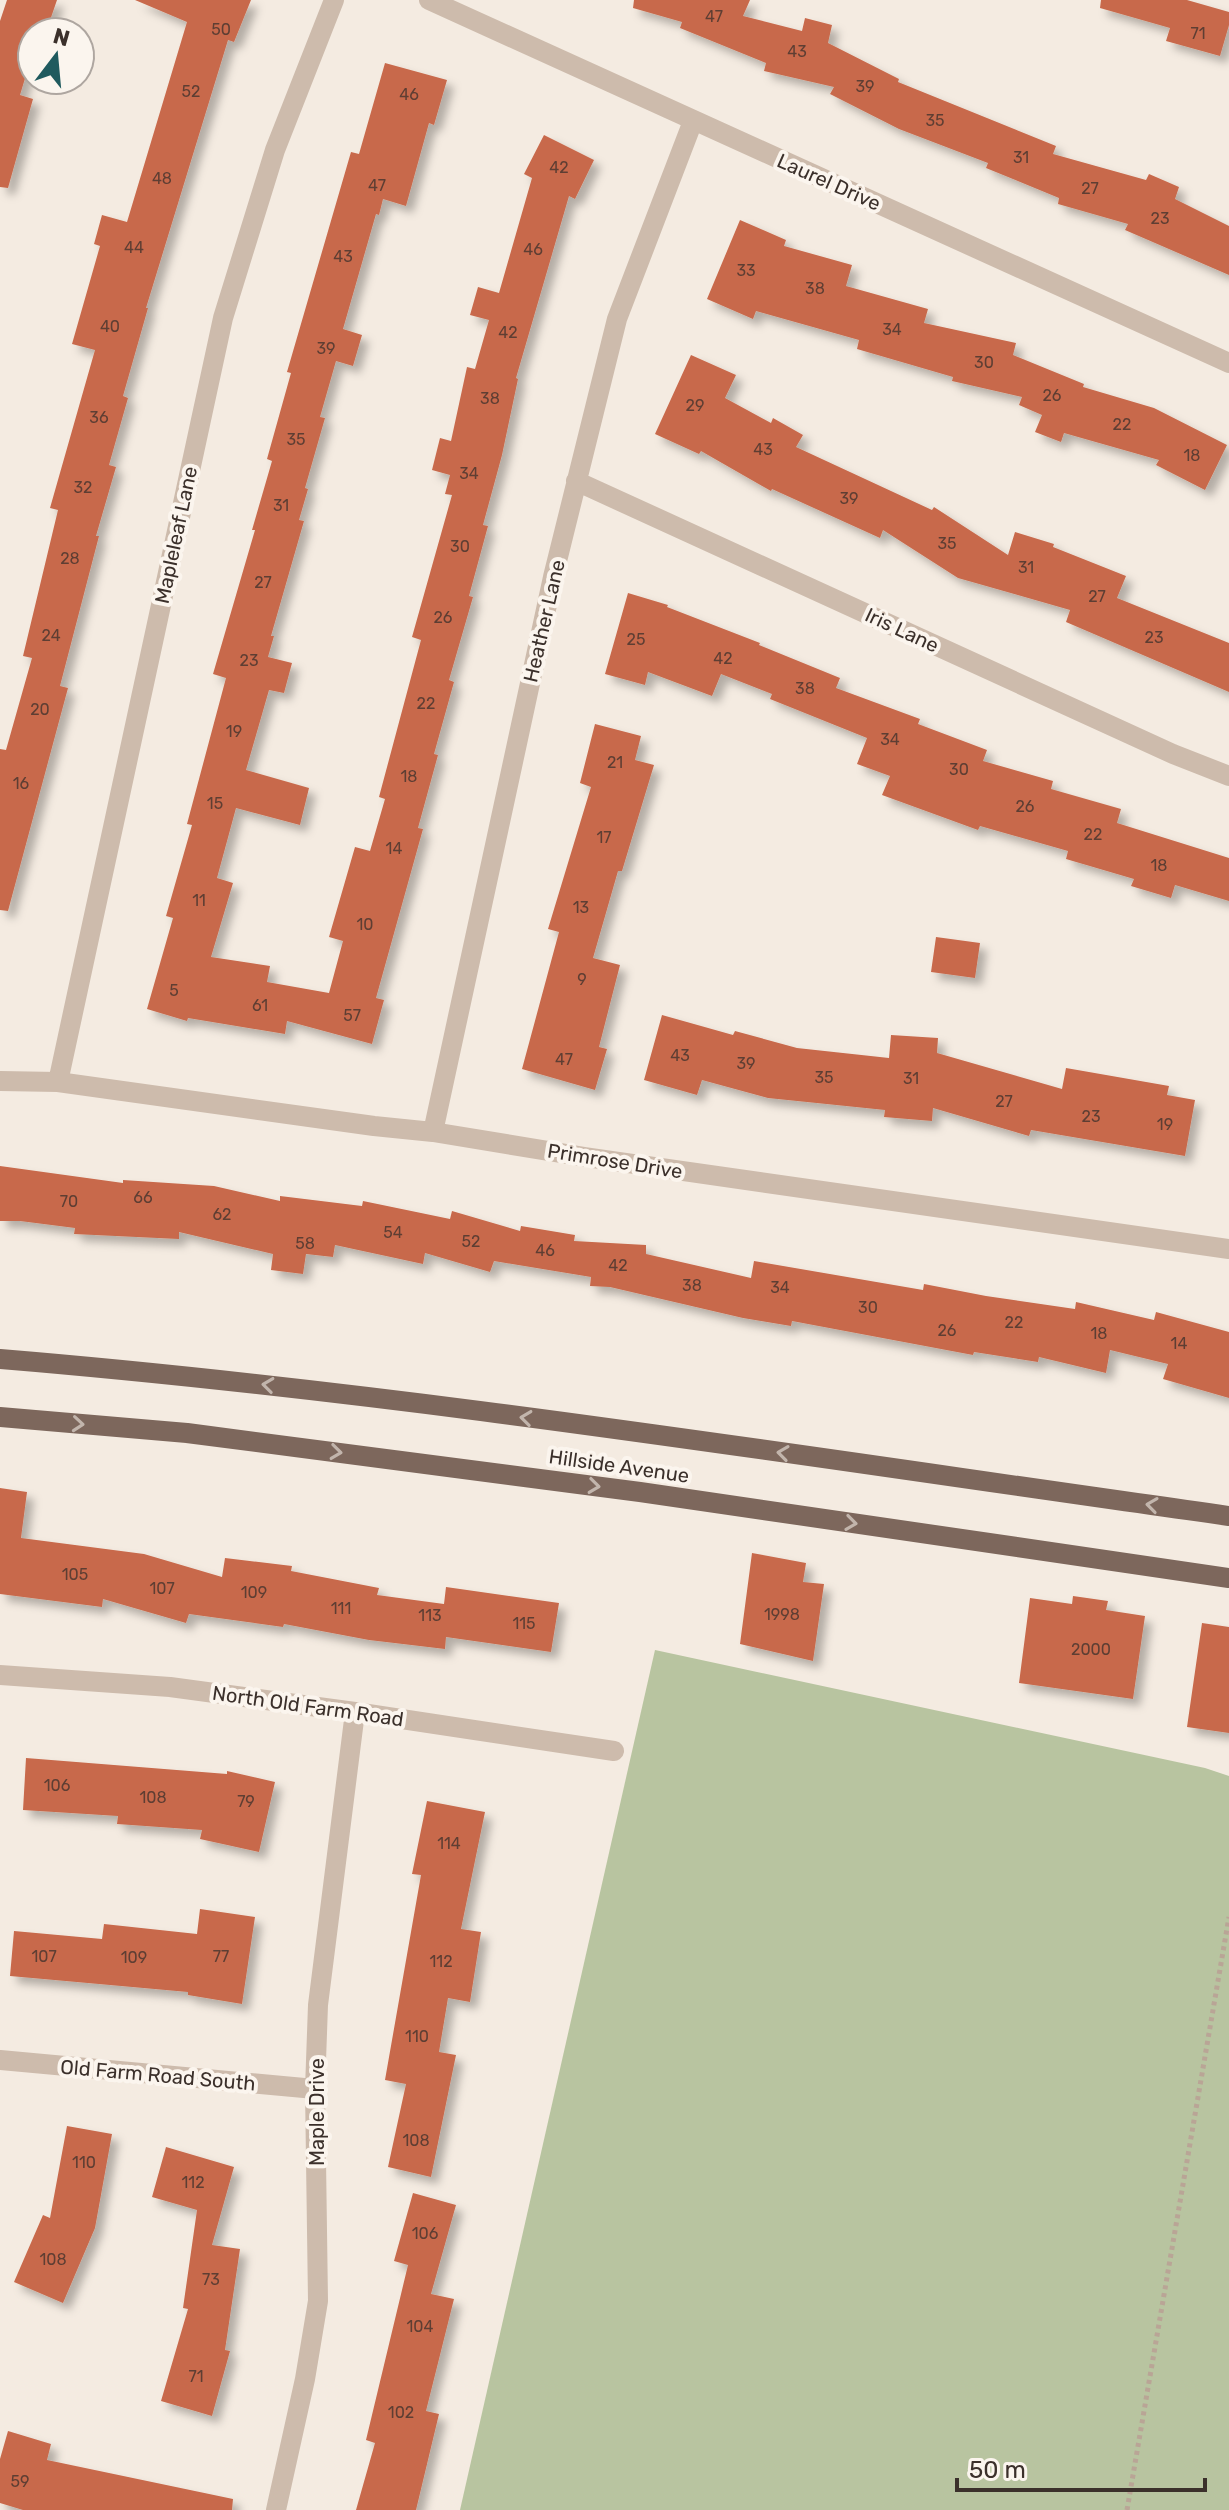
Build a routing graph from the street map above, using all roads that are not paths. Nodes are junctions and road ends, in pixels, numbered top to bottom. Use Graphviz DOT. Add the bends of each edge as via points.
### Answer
graph roads {
  1 [pos="334,0"];
  2 [pos="429,0"];
  3 [pos="693,121"];
  4 [pos="1229,363"];
  5 [pos="576,481"];
  6 [pos="1229,776"];
  7 [pos="0,1081"];
  8 [pos="58,1082"];
  9 [pos="433,1132"];
  10 [pos="1229,1249"];
  11 [pos="0,1359"];
  12 [pos="0,1417"];
  13 [pos="1229,1516"];
  14 [pos="1229,1578"];
  15 [pos="0,1675"];
  16 [pos="355,1712"];
  17 [pos="614,1751"];
  18 [pos="0,2060"];
  19 [pos="315,2089"];
  20 [pos="276,2510"];
  1 -- 8 [label="street, Mapleleaf Lane" via="275,150 223,318"];
  2 -- 3 [label="street, Laurel Drive"];
  3 -- 4 [label="street, Laurel Drive"];
  3 -- 5 [label="street, Heather Lane" via="617,319"];
  5 -- 6 [label="street, Iris Lane"];
  5 -- 9 [label="street, Heather Lane"];
  7 -- 8 [label="street, Primrose Drive"];
  8 -- 9 [label="street, Primrose Drive"];
  9 -- 10 [label="street, Primrose Drive"];
  13 -- 11 [label="main road, Hillside Avenue, one-way" via="241,1381"];
  12 -- 14 [label="main road, Hillside Avenue, one-way" via="203,1435 624,1490"];
  15 -- 16 [label="street, North Old Farm Road" via="142,1684"];
  16 -- 17 [label="street, North Old Farm Road"];
  16 -- 19 [label="street, Maple Drive" via="318,2005"];
  18 -- 19 [label="street, Old Farm Road South"];
  19 -- 20 [label="street, Maple Drive" via="318,2301"];
}
